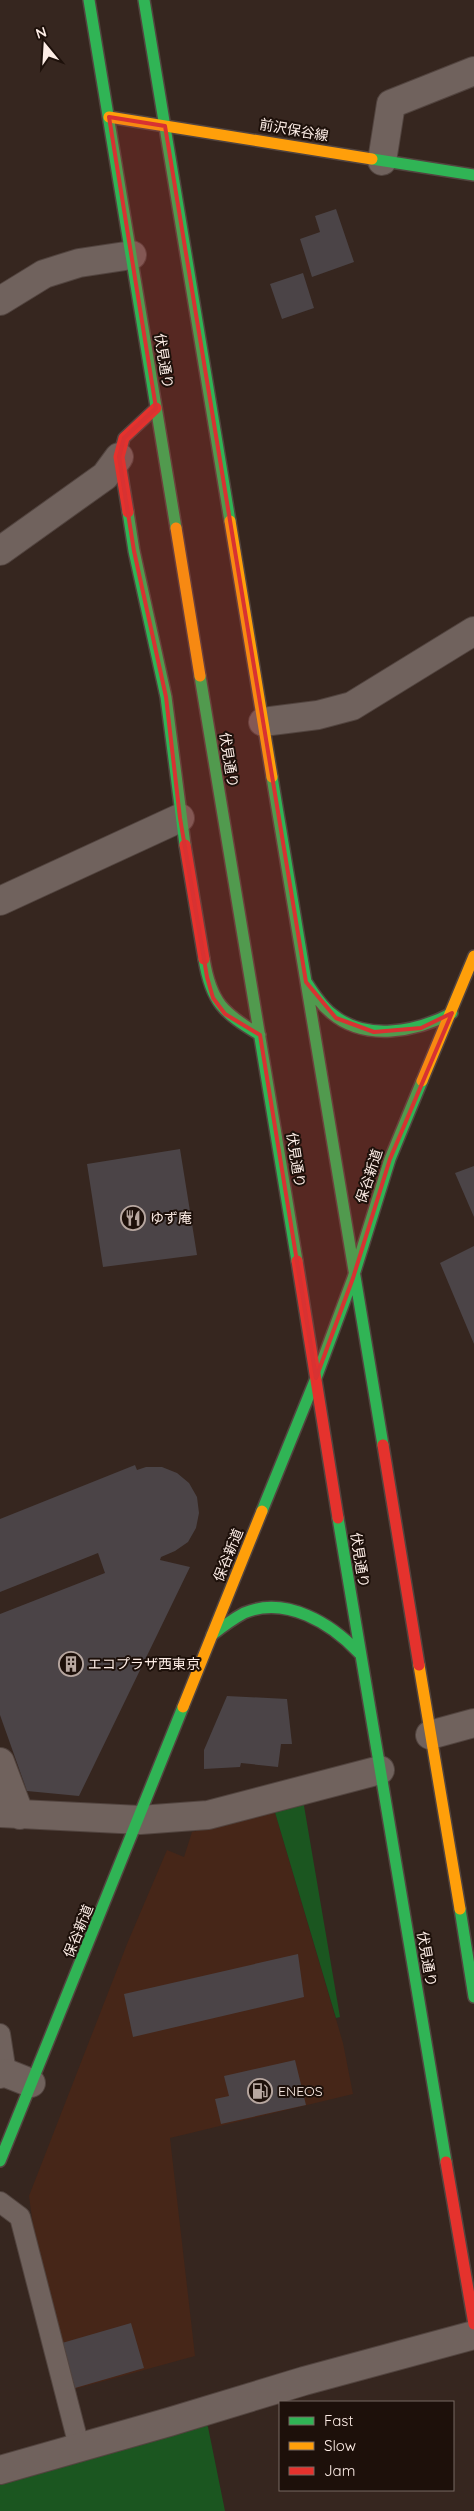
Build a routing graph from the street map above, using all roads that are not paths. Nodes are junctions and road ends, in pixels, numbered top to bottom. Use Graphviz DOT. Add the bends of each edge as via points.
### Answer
graph roads {
  1 [pos="89,0"];
  2 [pos="144,0"];
  3 [pos="474,71"];
  4 [pos="109,117"];
  5 [pos="165,126"];
  6 [pos="382,161"];
  7 [pos="474,175"];
  8 [pos="132,255"];
  9 [pos="0,301"];
  10 [pos="156,408"];
  11 [pos="119,457"];
  12 [pos="0,551"];
  13 [pos="474,631"];
  14 [pos="263,722"];
  15 [pos="180,818"];
  16 [pos="0,901"];
  17 [pos="474,956"];
  18 [pos="306,982"];
  19 [pos="452,1013"];
  20 [pos="260,1035"];
  21 [pos="353,1278"];
  22 [pos="316,1378"];
  23 [pos="212,1635"];
  24 [pos="359,1653"];
  25 [pos="474,1723"];
  26 [pos="430,1735"];
  27 [pos="0,1762"];
  28 [pos="380,1770"];
  29 [pos="10,1814"];
  30 [pos="140,1820"];
  31 [pos="474,1997"];
  32 [pos="0,2034"];
  33 [pos="3,2073"];
  34 [pos="31,2083"];
  35 [pos="0,2161"];
  36 [pos="0,2202"];
  37 [pos="474,2324"];
  38 [pos="474,2335"];
  39 [pos="79,2446"];
  40 [pos="0,2470"];
  1 -- 4 [label="main road, 伏見通り"];
  2 -- 5 [label="main road"];
  3 -- 6 [label="street" via="391,104"];
  4 -- 5 [label="main road, 前沢保谷線"];
  4 -- 8 [label="main road, 伏見通り"];
  5 -- 6 [label="main road, 前沢保谷線"];
  5 -- 14 [label="main road"];
  6 -- 7 [label="main road, 前沢保谷線"];
  8 -- 9 [label="street" via="79,263 44,274"];
  8 -- 10 [label="main road, 伏見通り"];
  10 -- 11 [label="main road" via="124,438"];
  10 -- 20 [label="main road, 伏見通り"];
  11 -- 12 [label="street" via="105,476"];
  11 -- 15 [label="main road" via="134,551 166,697"];
  13 -- 14 [label="street" via="352,706 318,715"];
  14 -- 18 [label="main road"];
  15 -- 16 [label="street"];
  15 -- 20 [label="main road" via="213,998 224,1014"];
  17 -- 19 [label="main road, 保谷新道"];
  18 -- 19 [label="main road" via="321,1004 336,1018 374,1032 421,1028"];
  18 -- 21 [label="main road"];
  19 -- 21 [label="main road, 保谷新道" via="390,1159"];
  20 -- 22 [label="main road, 伏見通り"];
  21 -- 22 [label="main road, 保谷新道"];
  21 -- 26 [label="main road"];
  22 -- 23 [label="main road, 保谷新道"];
  22 -- 24 [label="main road, 伏見通り"];
  23 -- 24 [label="main road" via="239,1616 255,1610 277,1609 329,1625 346,1637"];
  23 -- 30 [label="main road, 保谷新道"];
  24 -- 28 [label="main road, 伏見通り"];
  25 -- 26 [label="street"];
  26 -- 31 [label="main road"];
  27 -- 29 [label="street"];
  28 -- 30 [label="street" via="208,1815"];
  28 -- 37 [label="main road, 伏見通り"];
  29 -- 30 [label="street"];
  30 -- 34 [label="main road, 保谷新道"];
  32 -- 33 [label="lane"];
  33 -- 34 [label="street"];
  34 -- 35 [label="main road, 保谷新道"];
  36 -- 39 [label="lane" via="20,2217"];
  38 -- 39 [label="street"];
  39 -- 40 [label="street"];
}
